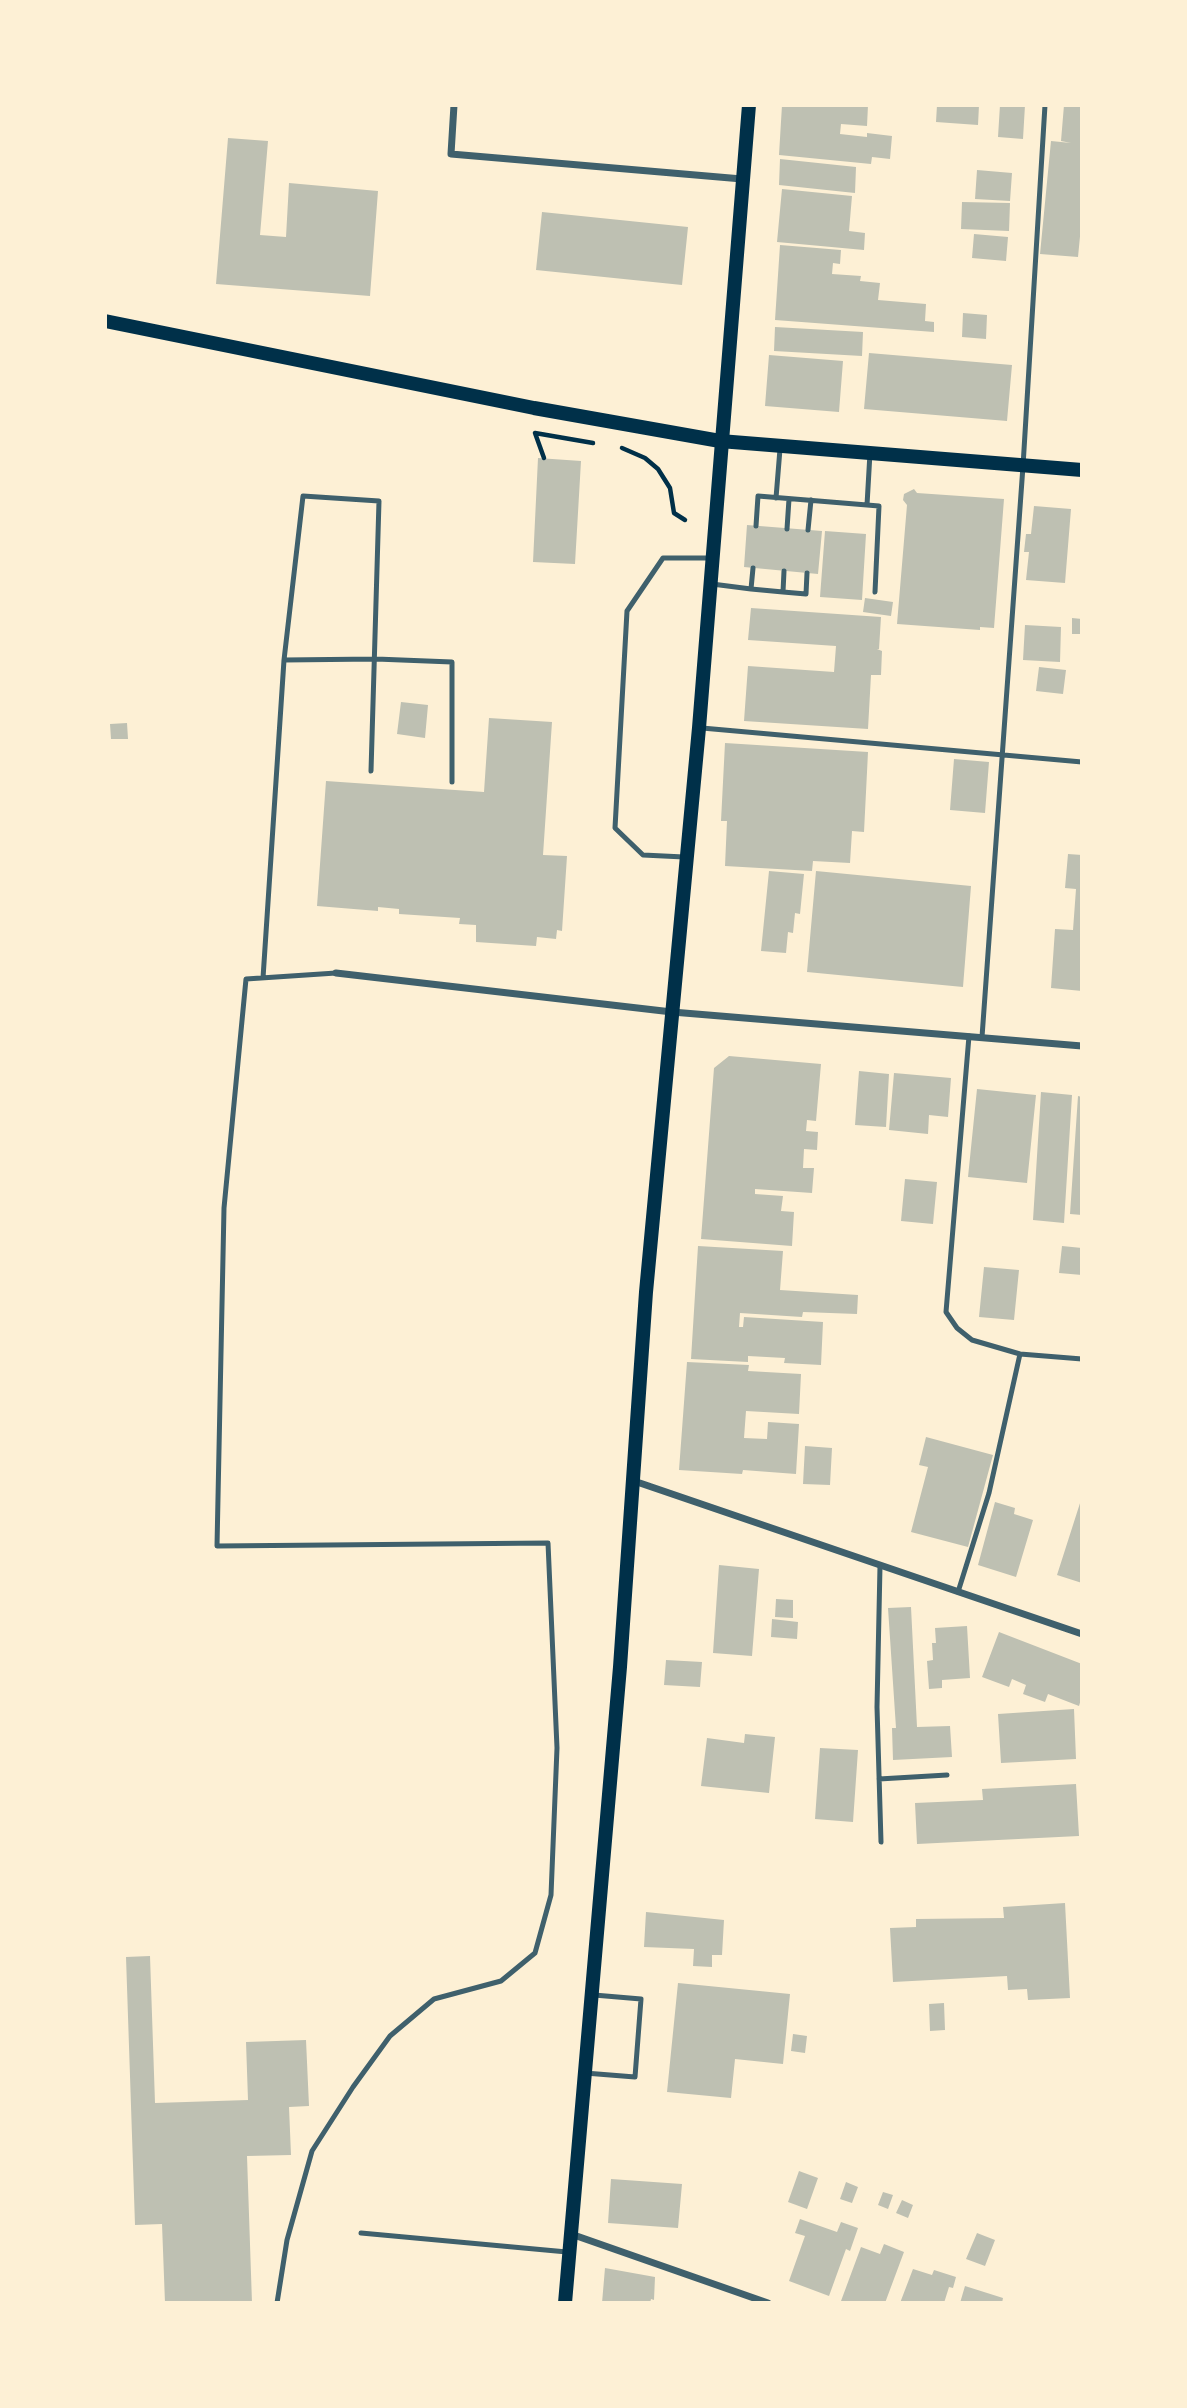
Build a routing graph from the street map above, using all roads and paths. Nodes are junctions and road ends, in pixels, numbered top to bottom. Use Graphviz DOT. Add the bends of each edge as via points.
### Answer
graph roads {
  1 [pos="454,105"];
  2 [pos="748,105"];
  3 [pos="1045,105"];
  4 [pos="742,179"];
  5 [pos="105,321"];
  6 [pos="532,415"];
  7 [pos="535,433"];
  8 [pos="720,441"];
  9 [pos="597,444"];
  10 [pos="610,446"];
  11 [pos="781,446"];
  12 [pos="870,453"];
  13 [pos="544,458"];
  14 [pos="1023,466"];
  15 [pos="1082,470"];
  16 [pos="776,498"];
  17 [pos="789,499"];
  18 [pos="811,500"];
  19 [pos="867,505"];
  20 [pos="685,520"];
  21 [pos="756,526"];
  22 [pos="787,529"];
  23 [pos="808,530"];
  24 [pos="711,558"];
  25 [pos="752,568"];
  26 [pos="784,571"];
  27 [pos="807,573"];
  28 [pos="710,584"];
  29 [pos="751,589"];
  30 [pos="783,592"];
  31 [pos="875,592"];
  32 [pos="376,659"];
  33 [pos="284,660"];
  34 [pos="699,728"];
  35 [pos="1002,755"];
  36 [pos="1082,762"];
  37 [pos="371,771"];
  38 [pos="452,782"];
  39 [pos="686,857"];
  40 [pos="336,973"];
  41 [pos="264,978"];
  42 [pos="672,1012"];
  43 [pos="969,1037"];
  44 [pos="982,1037"];
  45 [pos="1082,1046"];
  46 [pos="1020,1354"];
  47 [pos="1082,1359"];
  48 [pos="633,1480"];
  49 [pos="880,1566"];
  50 [pos="958,1592"];
  51 [pos="1082,1634"];
  52 [pos="947,1775"];
  53 [pos="879,1779"];
  54 [pos="881,1842"];
  55 [pos="592,1995"];
  56 [pos="585,2073"];
  57 [pos="360,2233"];
  58 [pos="571,2234"];
  59 [pos="570,2252"];
  60 [pos="277,2303"];
  61 [pos="565,2303"];
  62 [pos="768,2303"];
  1 -- 4 [label="street" via="450,154"];
  2 -- 4 [label="main road"];
  3 -- 14 [label="lane"];
  4 -- 8 [label="main road"];
  5 -- 6 [label="main road"];
  6 -- 7 [label="path"];
  6 -- 8 [label="main road"];
  7 -- 9 [label="path"];
  7 -- 13 [label="path"];
  8 -- 11 [label="main road"];
  8 -- 24 [label="main road"];
  10 -- 20 [label="path" via="638,454 658,469 667,480 674,513"];
  11 -- 12 [label="main road"];
  11 -- 16 [label="lane"];
  12 -- 14 [label="main road"];
  12 -- 19 [label="lane"];
  14 -- 15 [label="main road"];
  14 -- 35 [label="lane"];
  16 -- 17 [label="lane"];
  16 -- 21 [label="lane" via="758,496"];
  17 -- 18 [label="lane"];
  17 -- 22 [label="lane"];
  18 -- 19 [label="lane"];
  18 -- 23 [label="lane"];
  19 -- 31 [label="lane" via="879,506"];
  24 -- 28 [label="main road"];
  24 -- 39 [label="lane" via="663,558 627,611 615,828 643,855"];
  25 -- 29 [label="lane"];
  26 -- 30 [label="lane"];
  27 -- 30 [label="lane" via="806,594"];
  28 -- 29 [label="lane"];
  28 -- 34 [label="main road"];
  29 -- 30 [label="lane"];
  32 -- 33 [label="lane"];
  32 -- 33 [label="lane" via="379,501 303,496"];
  32 -- 37 [label="lane"];
  32 -- 38 [label="lane" via="452,662"];
  33 -- 41 [label="lane"];
  34 -- 35 [label="lane"];
  34 -- 39 [label="main road"];
  35 -- 36 [label="lane"];
  35 -- 44 [label="lane"];
  39 -- 42 [label="main road"];
  40 -- 41 [label="lane"];
  40 -- 42 [label="street"];
  41 -- 60 [label="lane" via="246,979 223,1208 217,1546 548,1543 557,1748 551,1895 535,1952 501,1981 434,1999 390,2036 312,2151 287,2240"];
  42 -- 43 [label="street"];
  42 -- 48 [label="main road"];
  43 -- 44 [label="street"];
  43 -- 46 [label="lane" via="946,1312 972,1340"];
  44 -- 45 [label="street"];
  46 -- 47 [label="lane"];
  46 -- 50 [label="lane" via="989,1493"];
  48 -- 49 [label="street"];
  48 -- 55 [label="main road"];
  49 -- 50 [label="street"];
  49 -- 53 [label="lane"];
  50 -- 51 [label="street"];
  52 -- 53 [label="lane"];
  53 -- 54 [label="lane"];
  55 -- 56 [label="main road"];
  55 -- 56 [label="lane" via="641,1999 635,2077"];
  56 -- 58 [label="main road"];
  57 -- 59 [label="lane"];
  58 -- 59 [label="main road"];
  58 -- 62 [label="street"];
  59 -- 61 [label="main road"];
}
